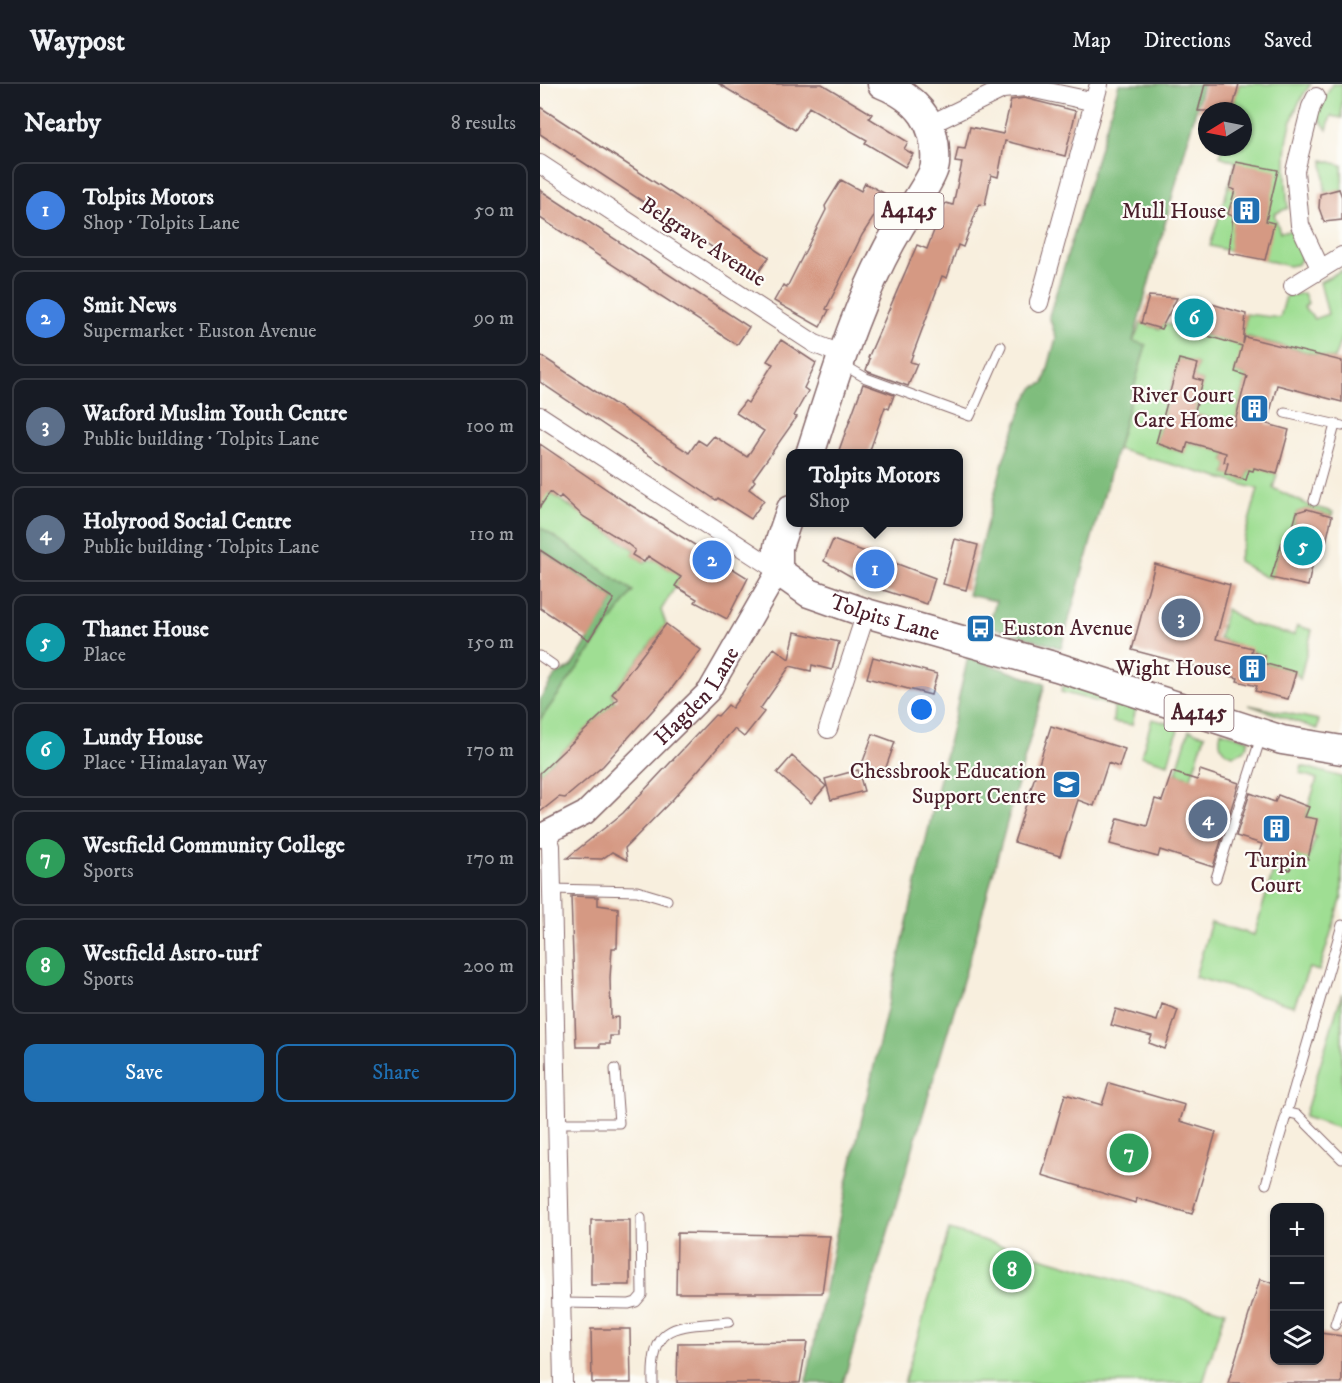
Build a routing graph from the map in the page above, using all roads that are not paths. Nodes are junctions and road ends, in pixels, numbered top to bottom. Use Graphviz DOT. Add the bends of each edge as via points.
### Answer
graph roads {
  1 [pos="882,84"];
  2 [pos="1099,84"];
  3 [pos="1320,90"];
  4 [pos="1093,104"];
  5 [pos="931,124"];
  6 [pos="540,164"];
  7 [pos="1342,256"];
  8 [pos="1320,268"];
  9 [pos="1293,286"];
  10 [pos="1039,303"];
  11 [pos="1001,346"];
  12 [pos="841,359"];
  13 [pos="1285,413"];
  14 [pos="540,416"];
  15 [pos="1338,426"];
  16 [pos="811,449"];
  17 [pos="1314,501"];
  18 [pos="786,524"];
  19 [pos="778,571"];
  20 [pos="866,613"];
  21 [pos="540,656"];
  22 [pos="553,664"];
  23 [pos="828,729"];
  24 [pos="1262,734"];
  25 [pos="1342,750"];
  26 [pos="543,836"];
  27 [pos="1216,878"];
  28 [pos="551,889"];
  29 [pos="667,900"];
  30 [pos="1342,925"];
  31 [pos="546,943"];
  32 [pos="615,1069"];
  33 [pos="1286,1112"];
  34 [pos="557,1123"];
  35 [pos="1342,1160"];
  36 [pos="1266,1184"];
  37 [pos="640,1218"];
  38 [pos="561,1303"];
  39 [pos="1342,1304"];
  40 [pos="729,1322"];
  41 [pos="1335,1325"];
  42 [pos="563,1383"];
  43 [pos="653,1383"];
  1 -- 5 [label="main road" via="905,93"];
  2 -- 4 [label="street"];
  3 -- 8 [label="street" via="1311,107 1295,171 1300,225"];
  4 -- 5 [label="street" via="1025,87 1014,88 978,99"];
  4 -- 10 [label="street"];
  5 -- 12 [label="main road, A4145" via="936,166 880,259"];
  6 -- 12 [label="street, Belgrave Avenue" via="815,344 830,348"];
  7 -- 8 [label="street"];
  8 -- 9 [label="street"];
  11 -- 12 [label="lane" via="970,416 866,378"];
  12 -- 16 [label="main road, A4145"];
  13 -- 15 [label="lane"];
  14 -- 19 [label="street"];
  15 -- 17 [label="lane"];
  18 -- 19 [label="main road, Hagden Lane" via="778,547"];
  19 -- 20 [label="main road, Tolpits Lane / A4145" via="809,593"];
  19 -- 26 [label="street, Hagden Lane" via="709,691 585,813"];
  20 -- 23 [label="street"];
  20 -- 24 [label="main road, Tolpits Lane / A4145" via="1057,668"];
  21 -- 22 [label="lane"];
  24 -- 25 [label="main road, Tolpits Lane / A4145"];
  24 -- 27 [label="lane"];
  26 -- 28 [label="street" via="551,846"];
  28 -- 29 [label="lane" via="637,891"];
  28 -- 31 [label="street"];
  30 -- 33 [label="lane"];
  31 -- 34 [label="street"];
  32 -- 34 [label="lane" via="619,1123"];
  33 -- 35 [label="lane" via="1298,1115"];
  33 -- 36 [label="lane"];
  34 -- 38 [label="street"];
  37 -- 38 [label="lane" via="642,1296 629,1304"];
  38 -- 42 [label="street"];
  39 -- 41 [label="lane"];
  40 -- 43 [label="lane" via="675,1327 666,1333 655,1349"];
}
